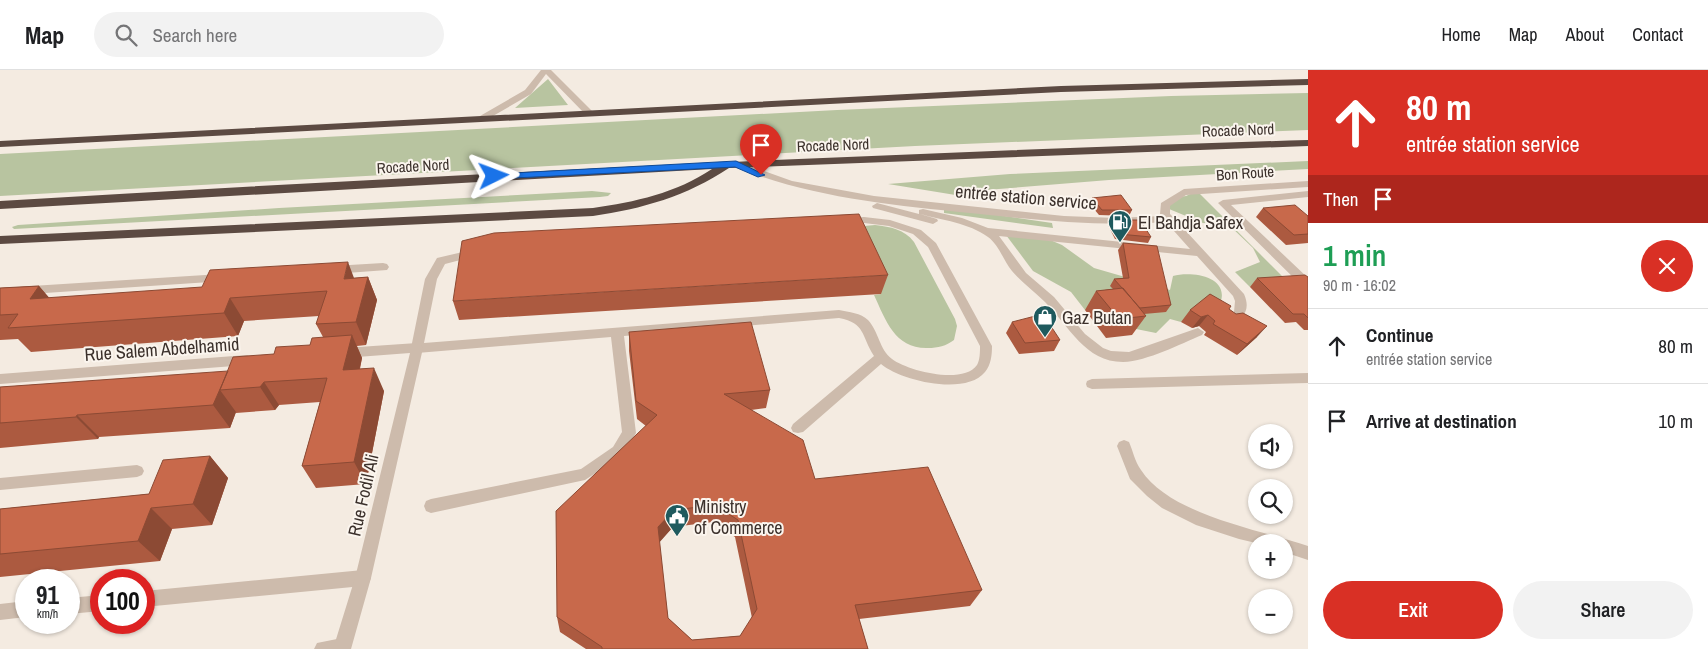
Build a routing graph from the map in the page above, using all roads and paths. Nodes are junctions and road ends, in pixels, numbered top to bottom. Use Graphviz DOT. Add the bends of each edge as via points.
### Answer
graph roads {
  1 [pos="545,70"];
  2 [pos="1308,82"];
  3 [pos="589,113"];
  4 [pos="483,118"];
  5 [pos="1308,143"];
  6 [pos="0,144"];
  7 [pos="732,164"];
  8 [pos="1308,184"];
  9 [pos="810,188"];
  10 [pos="1308,194"];
  11 [pos="880,200"];
  12 [pos="0,205"];
  13 [pos="1169,219"];
  14 [pos="984,230"];
  15 [pos="0,234"];
  16 [pos="30,238"];
  17 [pos="0,240"];
  18 [pos="1200,253"];
  19 [pos="1011,262"];
  20 [pos="383,267"];
  21 [pos="324,271"];
  22 [pos="236,277"];
  23 [pos="1308,285"];
  24 [pos="0,292"];
  25 [pos="1228,320"];
  26 [pos="617,332"];
  27 [pos="1198,332"];
  28 [pos="417,348"];
  29 [pos="328,354"];
  30 [pos="881,357"];
  31 [pos="258,360"];
  32 [pos="1308,378"];
  33 [pos="0,379"];
  34 [pos="1092,384"];
  35 [pos="798,428"];
  36 [pos="1124,446"];
  37 [pos="137,470"];
  38 [pos="0,484"];
  39 [pos="431,506"];
  40 [pos="1249,534"];
  41 [pos="1293,548"];
  42 [pos="1308,553"];
  43 [pos="363,578"];
  44 [pos="155,598"];
  45 [pos="15,611"];
  46 [pos="0,612"];
  47 [pos="342,648"];
  48 [pos="323,649"];
  1 -- 3 [label="street"];
  1 -- 4 [label="street" via="528,92"];
  2 -- 3 [label="highway" via="1061,89"];
  3 -- 4 [label="highway"];
  4 -- 6 [label="highway"];
  5 -- 7 [label="highway, Rocade Nord"];
  7 -- 9 [label="street, entrée station service" via="775,180"];
  7 -- 12 [label="highway, Rocade Nord"];
  7 -- 16 [label="highway" via="664,197 593,212"];
  8 -- 13 [label="street, Bon Route" via="1184,192 1165,205"];
  9 -- 11 [label="street, entrée station service"];
  9 -- 19 [label="street" via="972,233 994,246"];
  10 -- 23 [label="street" via="1223,203"];
  11 -- 13 [label="street, entrée station service" via="1090,222"];
  11 -- 14 [label="street, entrée station service"];
  13 -- 18 [label="street"];
  14 -- 18 [label="street"];
  14 -- 19 [label="street, entrée station service" via="997,240"];
  15 -- 16 [label="highway"];
  16 -- 17 [label="highway"];
  18 -- 25 [label="street" via="1241,301 1240,314"];
  19 -- 27 [label="street, entrée station service" via="1085,342 1106,354 1129,357"];
  20 -- 21 [label="street"];
  22 -- 24 [label="street"];
  26 -- 28 [label="street"];
  26 -- 30 [label="street" via="847,315 855,316 865,324"];
  26 -- 39 [label="street" via="629,432 618,451 585,474"];
  28 -- 29 [label="street"];
  28 -- 30 [label="street, Rue Fodil Ali" via="431,279 441,261 462,254 518,242 864,220 890,223 917,232 932,245 986,346 986,360 980,372 965,378 943,380 920,376"];
  28 -- 43 [label="street, Rue Fodil Ali"];
  30 -- 35 [label="street"];
  31 -- 33 [label="street, Rue Salem Abdelhamid"];
  32 -- 34 [label="street"];
  36 -- 40 [label="street" via="1136,476 1158,498 1188,516"];
  37 -- 38 [label="street"];
  41 -- 42 [label="street"];
  43 -- 44 [label="street"];
  43 -- 47 [label="street, Rue Fodil Ali"];
  45 -- 46 [label="street"];
  47 -- 48 [label="street"];
}
